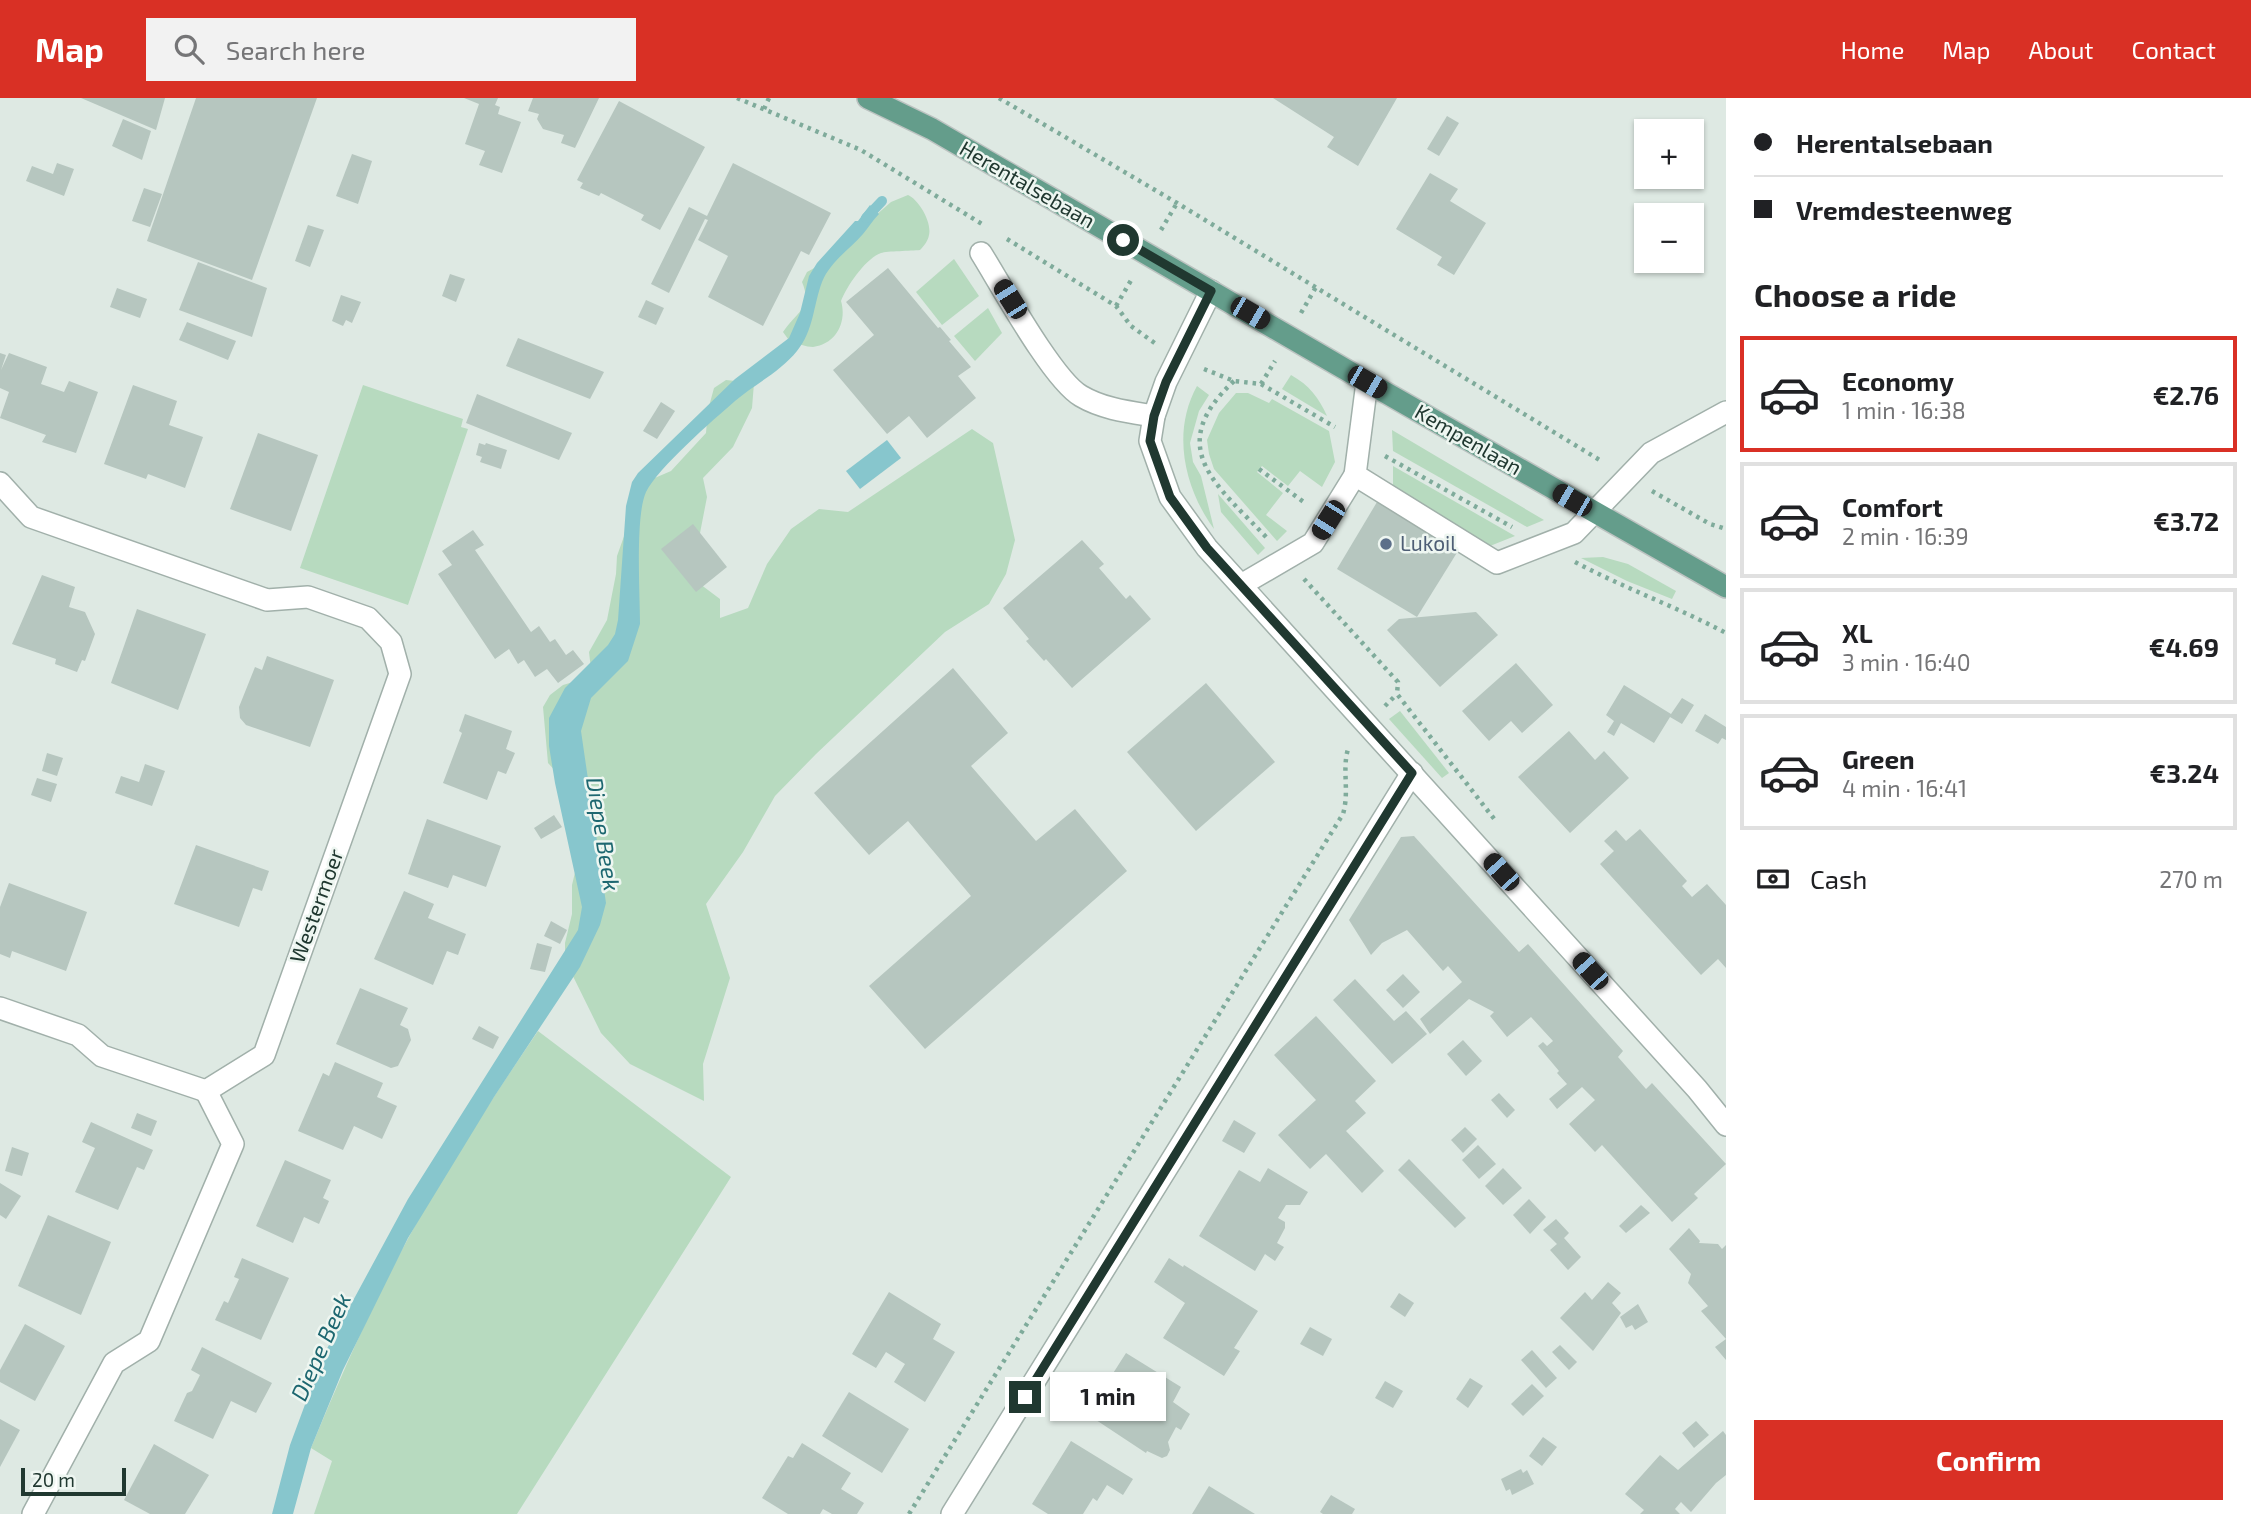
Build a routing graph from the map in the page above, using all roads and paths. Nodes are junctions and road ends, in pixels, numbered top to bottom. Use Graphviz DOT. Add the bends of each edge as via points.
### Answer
graph roads {
  1 [pos="737,98"];
  2 [pos="769,98"];
  3 [pos="868,98"];
  4 [pos="999,98"];
  5 [pos="764,109"];
  6 [pos="988,228"];
  7 [pos="1000,235"];
  8 [pos="981,253"];
  9 [pos="1211,291"];
  10 [pos="1178,358"];
  11 [pos="1234,381"];
  12 [pos="1367,382"];
  13 [pos="1726,412"];
  14 [pos="1154,416"];
  15 [pos="1359,442"];
  16 [pos="1259,470"];
  17 [pos="1355,475"];
  18 [pos="1628,477"];
  19 [pos="0,483"];
  20 [pos="1595,513"];
  21 [pos="1328,520"];
  22 [pos="1726,529"];
  23 [pos="1545,545"];
  24 [pos="1241,585"];
  25 [pos="1726,587"];
  26 [pos="1726,633"];
  27 [pos="1397,694"];
  28 [pos="1367,723"];
  29 [pos="1412,773"];
  30 [pos="0,1008"];
  31 [pos="205,1091"];
  32 [pos="1726,1125"];
  33 [pos="33,1514"];
  34 [pos="909,1514"];
  35 [pos="952,1514"];
  1 -- 5 [label="path"];
  2 -- 5 [label="path"];
  3 -- 9 [label="main road, Herentalsebaan" via="932,129"];
  4 -- 18 [label="path"];
  5 -- 6 [label="path" via="861,150"];
  7 -- 10 [label="path" via="1116,306 1131,326"];
  8 -- 14 [label="street" via="1054,368 1079,396 1115,410"];
  9 -- 10 [label="street"];
  9 -- 12 [label="main road, Kempenlaan"];
  10 -- 14 [label="street"];
  11 -- 15 [label="path" via="1262,384"];
  12 -- 15 [label="street"];
  12 -- 20 [label="main road, Kempenlaan"];
  13 -- 18 [label="street" via="1651,453"];
  14 -- 24 [label="street" via="1150,441 1170,497"];
  15 -- 17 [label="street"];
  15 -- 23 [label="path"];
  16 -- 21 [label="path"];
  17 -- 21 [label="street"];
  17 -- 23 [label="street" via="1497,563"];
  18 -- 20 [label="street"];
  18 -- 22 [label="path"];
  19 -- 31 [label="street, Westermoer" via="31,517 267,600 308,597 368,618 391,642 400,674 264,1055"];
  20 -- 23 [label="street" via="1574,533"];
  20 -- 25 [label="main road, Kempenlaan"];
  21 -- 24 [label="street" via="1313,543"];
  23 -- 26 [label="path" via="1613,582"];
  24 -- 28 [label="street"];
  27 -- 28 [label="path"];
  28 -- 29 [label="street"];
  28 -- 34 [label="path" via="1345,757 1343,814"];
  29 -- 32 [label="street"];
  29 -- 35 [label="street"];
  30 -- 31 [label="street" via="78,1034 102,1056"];
  31 -- 33 [label="street" via="233,1144 149,1341 114,1363"];
}
